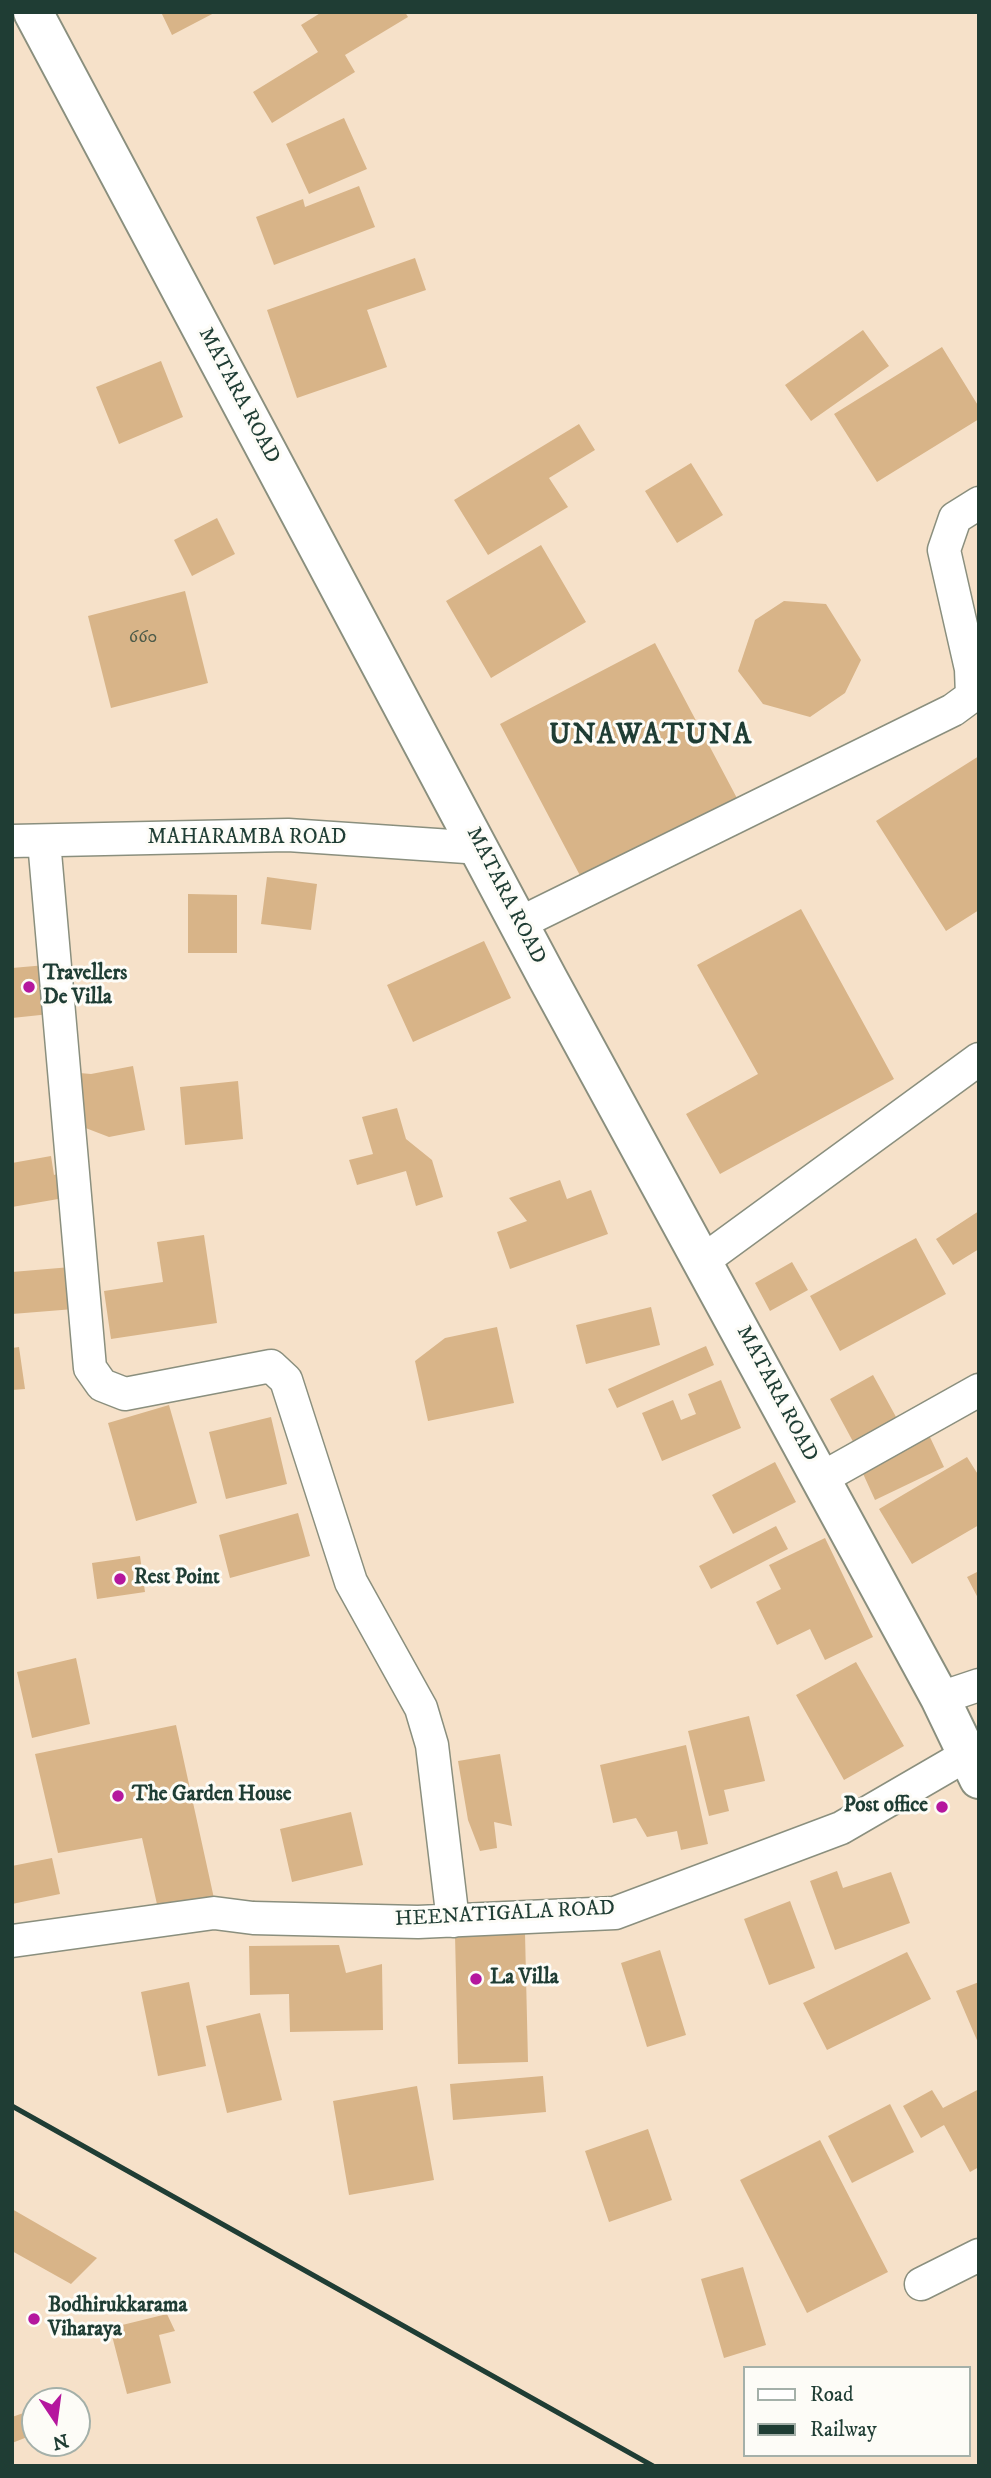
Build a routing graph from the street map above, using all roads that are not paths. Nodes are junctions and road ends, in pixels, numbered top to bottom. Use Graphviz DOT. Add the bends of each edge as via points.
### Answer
graph roads {
  1 [pos="33,12"];
  2 [pos="979,503"];
  3 [pos="44,841"];
  4 [pos="12,842"];
  5 [pos="481,848"];
  6 [pos="520,923"];
  7 [pos="979,1059"];
  8 [pos="704,1260"];
  9 [pos="979,1390"];
  10 [pos="822,1478"];
  11 [pos="979,1685"];
  12 [pos="940,1698"];
  13 [pos="972,1768"];
  14 [pos="453,1921"];
  15 [pos="12,1941"];
  16 [pos="979,2255"];
  17 [pos="921,2284"];
  1 -- 5 [label="highway, MATARA ROAD"];
  2 -- 6 [label="street" via="955,518 944,550 971,669 972,696 953,710"];
  3 -- 4 [label="street, MAHARAMBA ROAD"];
  3 -- 5 [label="street, MAHARAMBA ROAD" via="288,835"];
  3 -- 14 [label="street" via="90,1368 102,1385 125,1394 271,1366 286,1380 351,1582 421,1708 432,1745"];
  5 -- 6 [label="highway, MATARA ROAD"];
  6 -- 8 [label="highway, MATARA ROAD"];
  7 -- 8 [label="street"];
  8 -- 10 [label="highway, MATARA ROAD"];
  9 -- 10 [label="street"];
  10 -- 12 [label="highway, MATARA ROAD"];
  11 -- 12 [label="street"];
  12 -- 13 [label="highway, MATARA ROAD"];
  13 -- 14 [label="street, HEENATIGALA ROAD" via="841,1828 615,1913"];
  14 -- 15 [label="street, HEENATIGALA ROAD" via="253,1918 214,1913"];
  16 -- 17 [label="street"];
}
